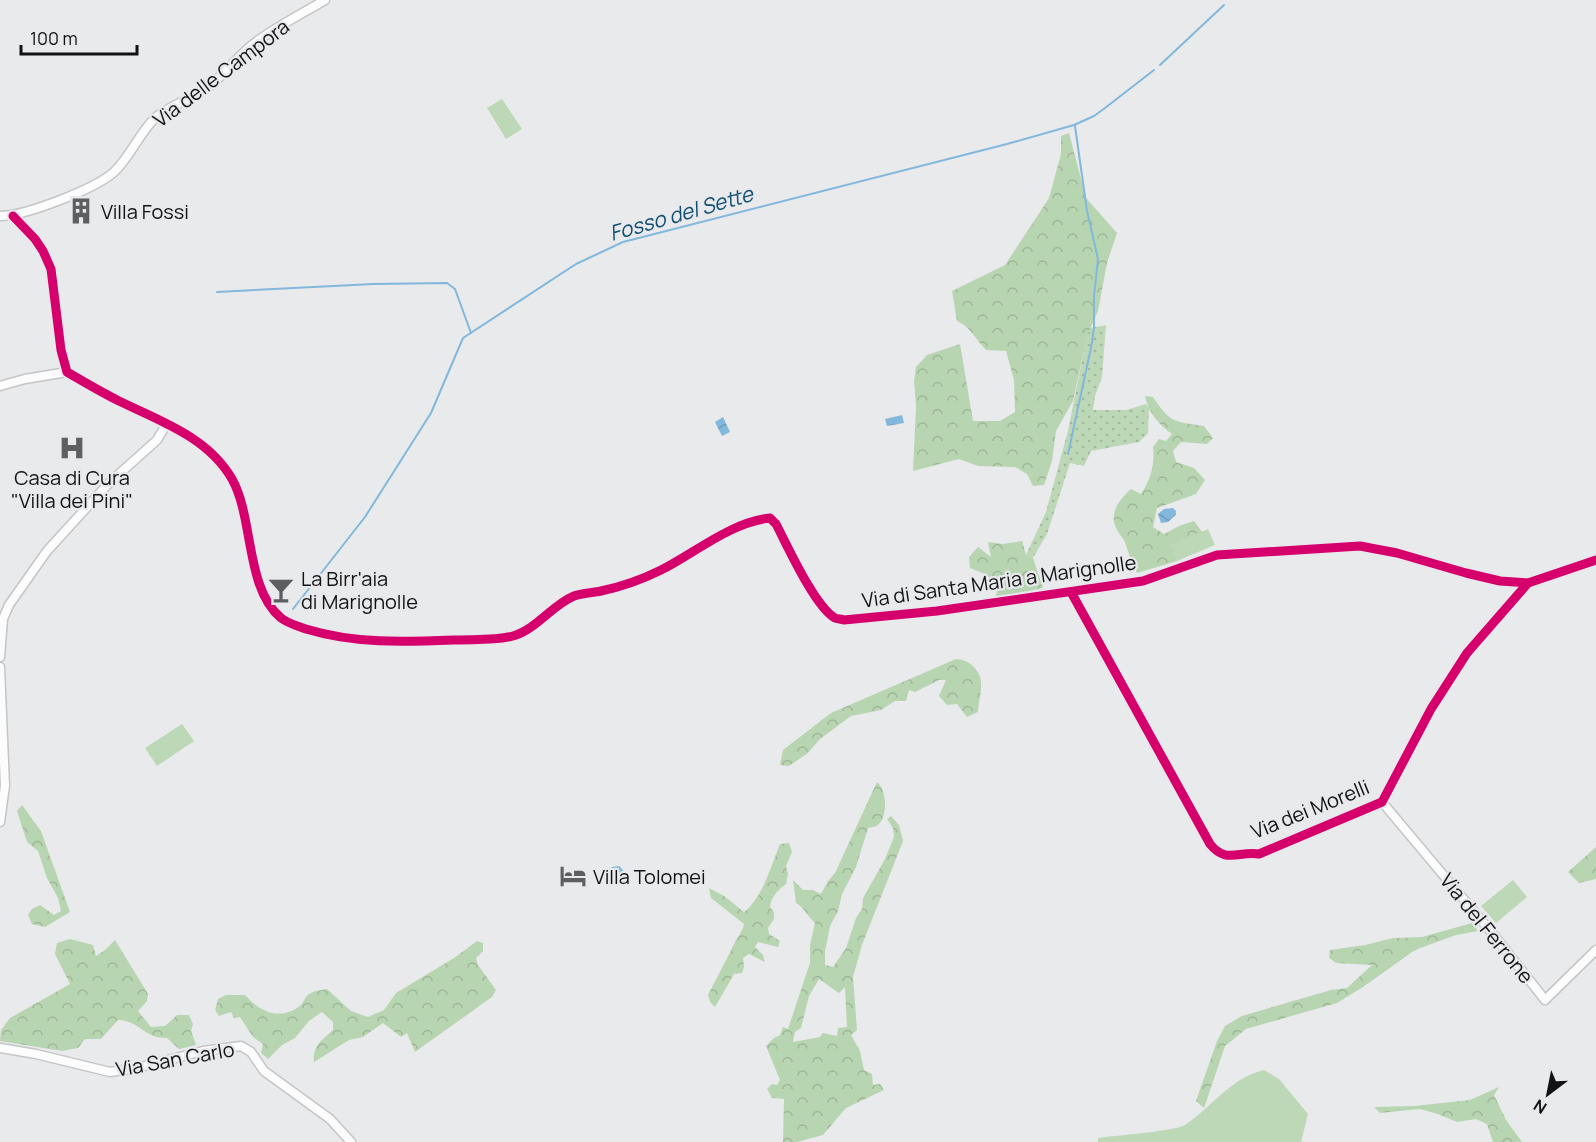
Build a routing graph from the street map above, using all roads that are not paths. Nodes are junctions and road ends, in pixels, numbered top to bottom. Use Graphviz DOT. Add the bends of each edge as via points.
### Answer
graph roads {
  1 [pos="325,0"];
  2 [pos="0,216"];
  3 [pos="13,216"];
  4 [pos="67,372"];
  5 [pos="0,386"];
  6 [pos="166,423"];
  7 [pos="1596,560"];
  8 [pos="1528,583"];
  9 [pos="1071,592"];
  10 [pos="0,657"];
  11 [pos="0,667"];
  12 [pos="1382,802"];
  13 [pos="0,822"];
  14 [pos="1596,950"];
  15 [pos="0,1048"];
  16 [pos="351,1142"];
  1 -- 3 [label="street, Via delle Campora" via="250,46 205,89 158,115 119,167 106,178"];
  2 -- 3 [label="street, Via delle Campora"];
  3 -- 4 [label="street" via="35,239 51,269"];
  4 -- 5 [label="street"];
  4 -- 6 [label="street, Via di Santa Maria a Marignolle"];
  6 -- 9 [label="street, Via di Santa Maria a Marignolle" via="213,454 233,480 258,579 276,614 287,623 345,638 395,642 515,635 565,601 659,571 739,527 770,518 804,579 835,618 937,611"];
  6 -- 10 [label="street" via="157,440 102,490 47,551 9,605 3,619"];
  7 -- 8 [label="street, Via di Santa Maria a Marignolle"];
  8 -- 9 [label="street, Via di Santa Maria a Marignolle" via="1500,581 1360,546 1217,555 1143,581"];
  8 -- 12 [label="street, Via dei Morelli" via="1467,653 1431,709"];
  9 -- 12 [label="street, Via dei Morelli" via="1189,808 1219,853 1259,854"];
  11 -- 13 [label="street" via="5,786"];
  12 -- 14 [label="street, Via del Ferrone" via="1545,1000"];
  15 -- 16 [label="street, Via San Carlo" via="110,1072 241,1046 264,1071 330,1119"];
}
